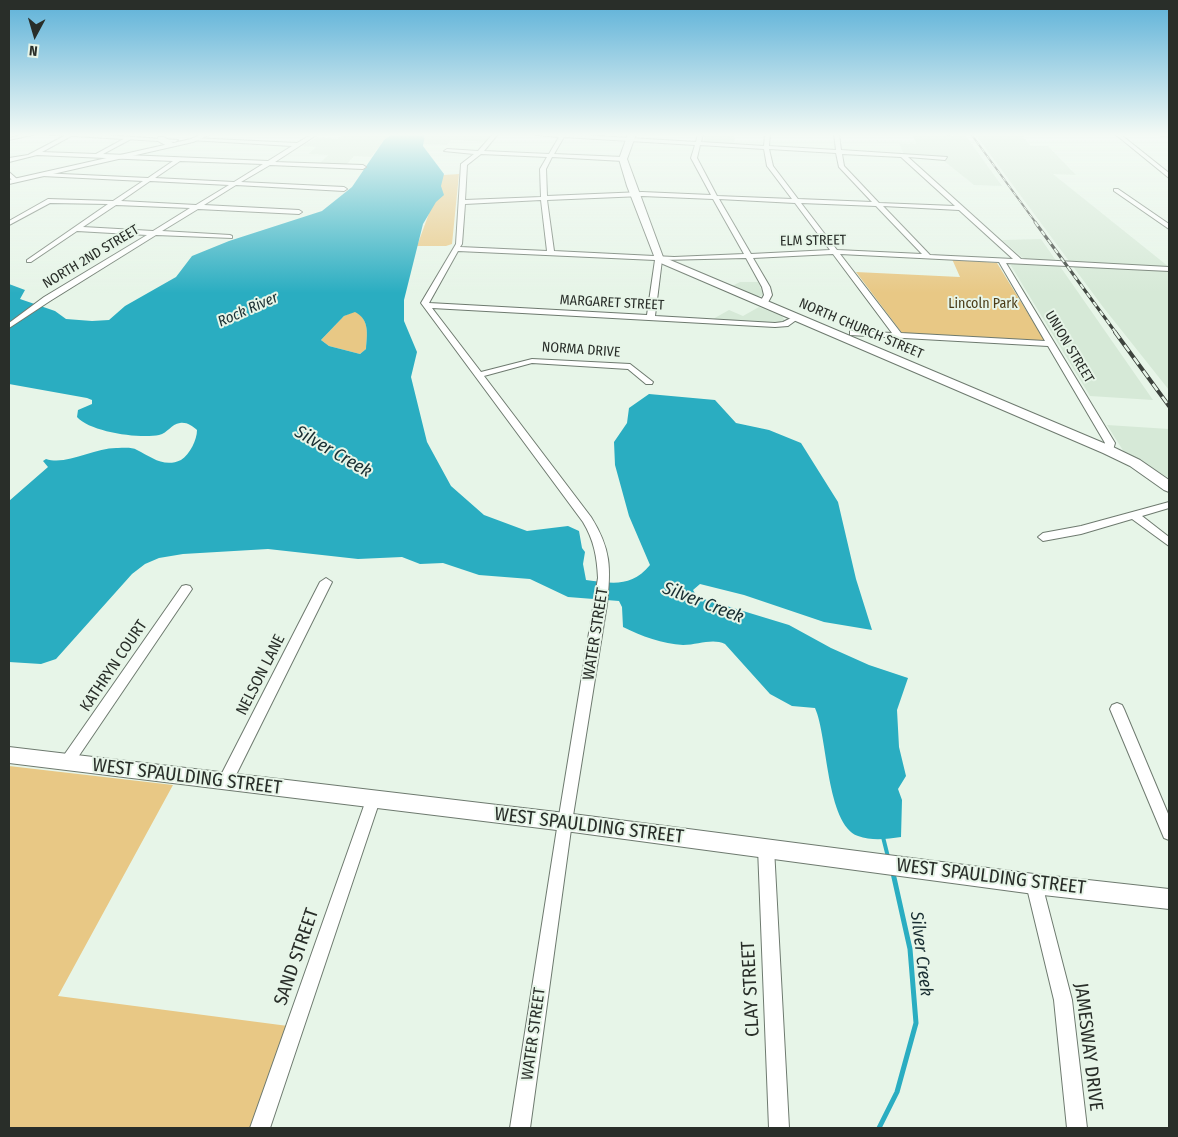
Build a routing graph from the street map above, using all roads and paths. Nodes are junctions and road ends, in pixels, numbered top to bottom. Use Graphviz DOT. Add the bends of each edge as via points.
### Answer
graph roads {
  1 [pos="138,187"];
  2 [pos="229,187"];
  3 [pos="301,187"];
  4 [pos="463,187"];
  5 [pos="544,187"];
  6 [pos="633,187"];
  7 [pos="710,187"];
  8 [pos="786,187"];
  9 [pos="862,187"];
  10 [pos="937,187"];
  11 [pos="344,189"];
  12 [pos="1116,190"];
  13 [pos="635,194"];
  14 [pos="715,197"];
  15 [pos="544,198"];
  16 [pos="796,201"];
  17 [pos="462,202"];
  18 [pos="115,203"];
  19 [pos="878,204"];
  20 [pos="196,207"];
  21 [pos="960,208"];
  22 [pos="299,212"];
  23 [pos="9,222"];
  24 [pos="1169,227"];
  25 [pos="77,229"];
  26 [pos="155,233"];
  27 [pos="230,237"];
  28 [pos="457,249"];
  29 [pos="835,252"];
  30 [pos="551,254"];
  31 [pos="747,255"];
  32 [pos="927,256"];
  33 [pos="658,259"];
  34 [pos="1001,260"];
  35 [pos="29,261"];
  36 [pos="1019,261"];
  37 [pos="1169,269"];
  38 [pos="763,304"];
  39 [pos="426,305"];
  40 [pos="652,317"];
  41 [pos="795,318"];
  42 [pos="9,326"];
  43 [pos="853,333"];
  44 [pos="898,335"];
  45 [pos="1052,344"];
  46 [pos="478,375"];
  47 [pos="649,382"];
  48 [pos="1108,450"];
  49 [pos="1169,487"];
  50 [pos="1169,505"];
  51 [pos="1134,515"];
  52 [pos="1043,537"];
  53 [pos="1169,542"];
  54 [pos="326,582"];
  55 [pos="186,588"];
  56 [pos="1117,709"];
  57 [pos="9,755"];
  58 [pos="68,762"];
  59 [pos="225,782"];
  60 [pos="373,800"];
  61 [pos="565,822"];
  62 [pos="1169,833"];
  63 [pos="766,848"];
  64 [pos="1034,884"];
  65 [pos="1169,899"];
  66 [pos="260,1128"];
  67 [pos="520,1128"];
  68 [pos="778,1128"];
  69 [pos="1077,1128"];
  1 -- 18 [label="street"];
  2 -- 20 [label="street, NORTH 2ND STREET"];
  3 -- 11 [label="street"];
  4 -- 17 [label="street"];
  5 -- 15 [label="street"];
  6 -- 13 [label="main road"];
  7 -- 14 [label="street"];
  8 -- 16 [label="street"];
  9 -- 19 [label="street"];
  10 -- 21 [label="street"];
  12 -- 24 [label="street"];
  13 -- 14 [label="street"];
  13 -- 15 [label="street"];
  13 -- 33 [label="main road"];
  14 -- 16 [label="street"];
  14 -- 31 [label="street"];
  15 -- 17 [label="street"];
  15 -- 30 [label="street"];
  16 -- 19 [label="street"];
  16 -- 29 [label="street"];
  17 -- 28 [label="street"];
  18 -- 20 [label="street"];
  18 -- 23 [label="street" via="52,200"];
  18 -- 25 [label="street"];
  19 -- 21 [label="street"];
  19 -- 32 [label="street"];
  20 -- 22 [label="street"];
  20 -- 26 [label="street, NORTH 2ND STREET"];
  21 -- 36 [label="street"];
  25 -- 26 [label="street"];
  25 -- 35 [label="street"];
  26 -- 27 [label="street"];
  26 -- 42 [label="street, NORTH 2ND STREET"];
  28 -- 30 [label="street, ELM STREET"];
  28 -- 39 [label="street" via="427,296"];
  29 -- 31 [label="street, ELM STREET"];
  29 -- 32 [label="street, ELM STREET"];
  29 -- 44 [label="street"];
  30 -- 33 [label="street, ELM STREET"];
  31 -- 33 [label="street, ELM STREET"];
  31 -- 38 [label="street" via="768,290"];
  32 -- 34 [label="street, ELM STREET"];
  33 -- 38 [label="main road, NORTH CHURCH STREET"];
  33 -- 40 [label="street"];
  34 -- 36 [label="street, ELM STREET"];
  34 -- 45 [label="street, UNION STREET"];
  36 -- 37 [label="street, ELM STREET"];
  38 -- 41 [label="main road, NORTH CHURCH STREET"];
  39 -- 40 [label="street, MARGARET STREET"];
  39 -- 46 [label="street, WATER STREET"];
  40 -- 41 [label="street, MARGARET STREET" via="775,325"];
  41 -- 48 [label="main road, NORTH CHURCH STREET"];
  43 -- 44 [label="street"];
  44 -- 45 [label="street"];
  45 -- 48 [label="street, UNION STREET" via="1110,443"];
  46 -- 47 [label="street, NORMA DRIVE" via="532,361 630,367"];
  46 -- 61 [label="street, WATER STREET" via="587,520 599,545 604,566 602,604"];
  48 -- 49 [label="main road, NORTH CHURCH STREET" via="1135,462"];
  50 -- 51 [label="street"];
  51 -- 52 [label="street"];
  51 -- 53 [label="street"];
  54 -- 59 [label="street, NELSON LANE"];
  55 -- 58 [label="street, KATHRYN COURT"];
  56 -- 62 [label="street"];
  57 -- 58 [label="street, WEST SPAULDING STREET"];
  58 -- 59 [label="street, WEST SPAULDING STREET"];
  59 -- 60 [label="street, WEST SPAULDING STREET"];
  60 -- 61 [label="street, WEST SPAULDING STREET"];
  60 -- 66 [label="street, SAND STREET"];
  61 -- 63 [label="street, WEST SPAULDING STREET"];
  61 -- 67 [label="street, WATER STREET"];
  63 -- 64 [label="street, WEST SPAULDING STREET"];
  63 -- 68 [label="street, CLAY STREET"];
  64 -- 65 [label="street, WEST SPAULDING STREET"];
  64 -- 69 [label="street, JAMESWAY DRIVE" via="1063,1000"];
}
